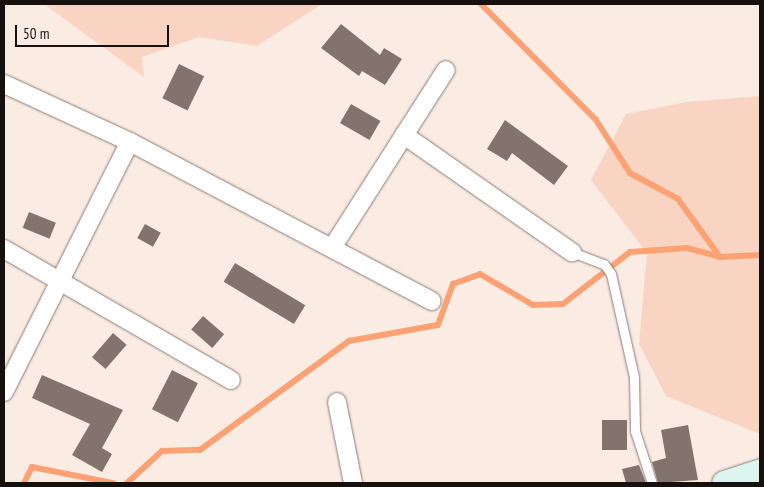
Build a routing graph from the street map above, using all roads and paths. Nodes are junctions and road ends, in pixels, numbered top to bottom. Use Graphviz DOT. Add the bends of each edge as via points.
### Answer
graph roads {
  1 [pos="446,70"];
  2 [pos="4,84"];
  3 [pos="404,135"];
  4 [pos="130,142"];
  5 [pos="332,248"];
  6 [pos="4,249"];
  7 [pos="572,252"];
  8 [pos="59,280"];
  9 [pos="432,301"];
  10 [pos="231,380"];
  11 [pos="4,392"];
  12 [pos="338,402"];
  13 [pos="760,471"];
  14 [pos="353,483"];
  15 [pos="652,483"];
  16 [pos="724,483"];
  1 -- 3 [label="street"];
  2 -- 4 [label="street"];
  3 -- 5 [label="street"];
  3 -- 7 [label="street"];
  4 -- 5 [label="street"];
  4 -- 8 [label="street"];
  5 -- 9 [label="street"];
  6 -- 8 [label="street"];
  7 -- 15 [label="lane" via="604,264 611,274 634,377 635,431"];
  8 -- 10 [label="street"];
  8 -- 11 [label="street"];
  12 -- 14 [label="street"];
  13 -- 16 [label="street"];
}
